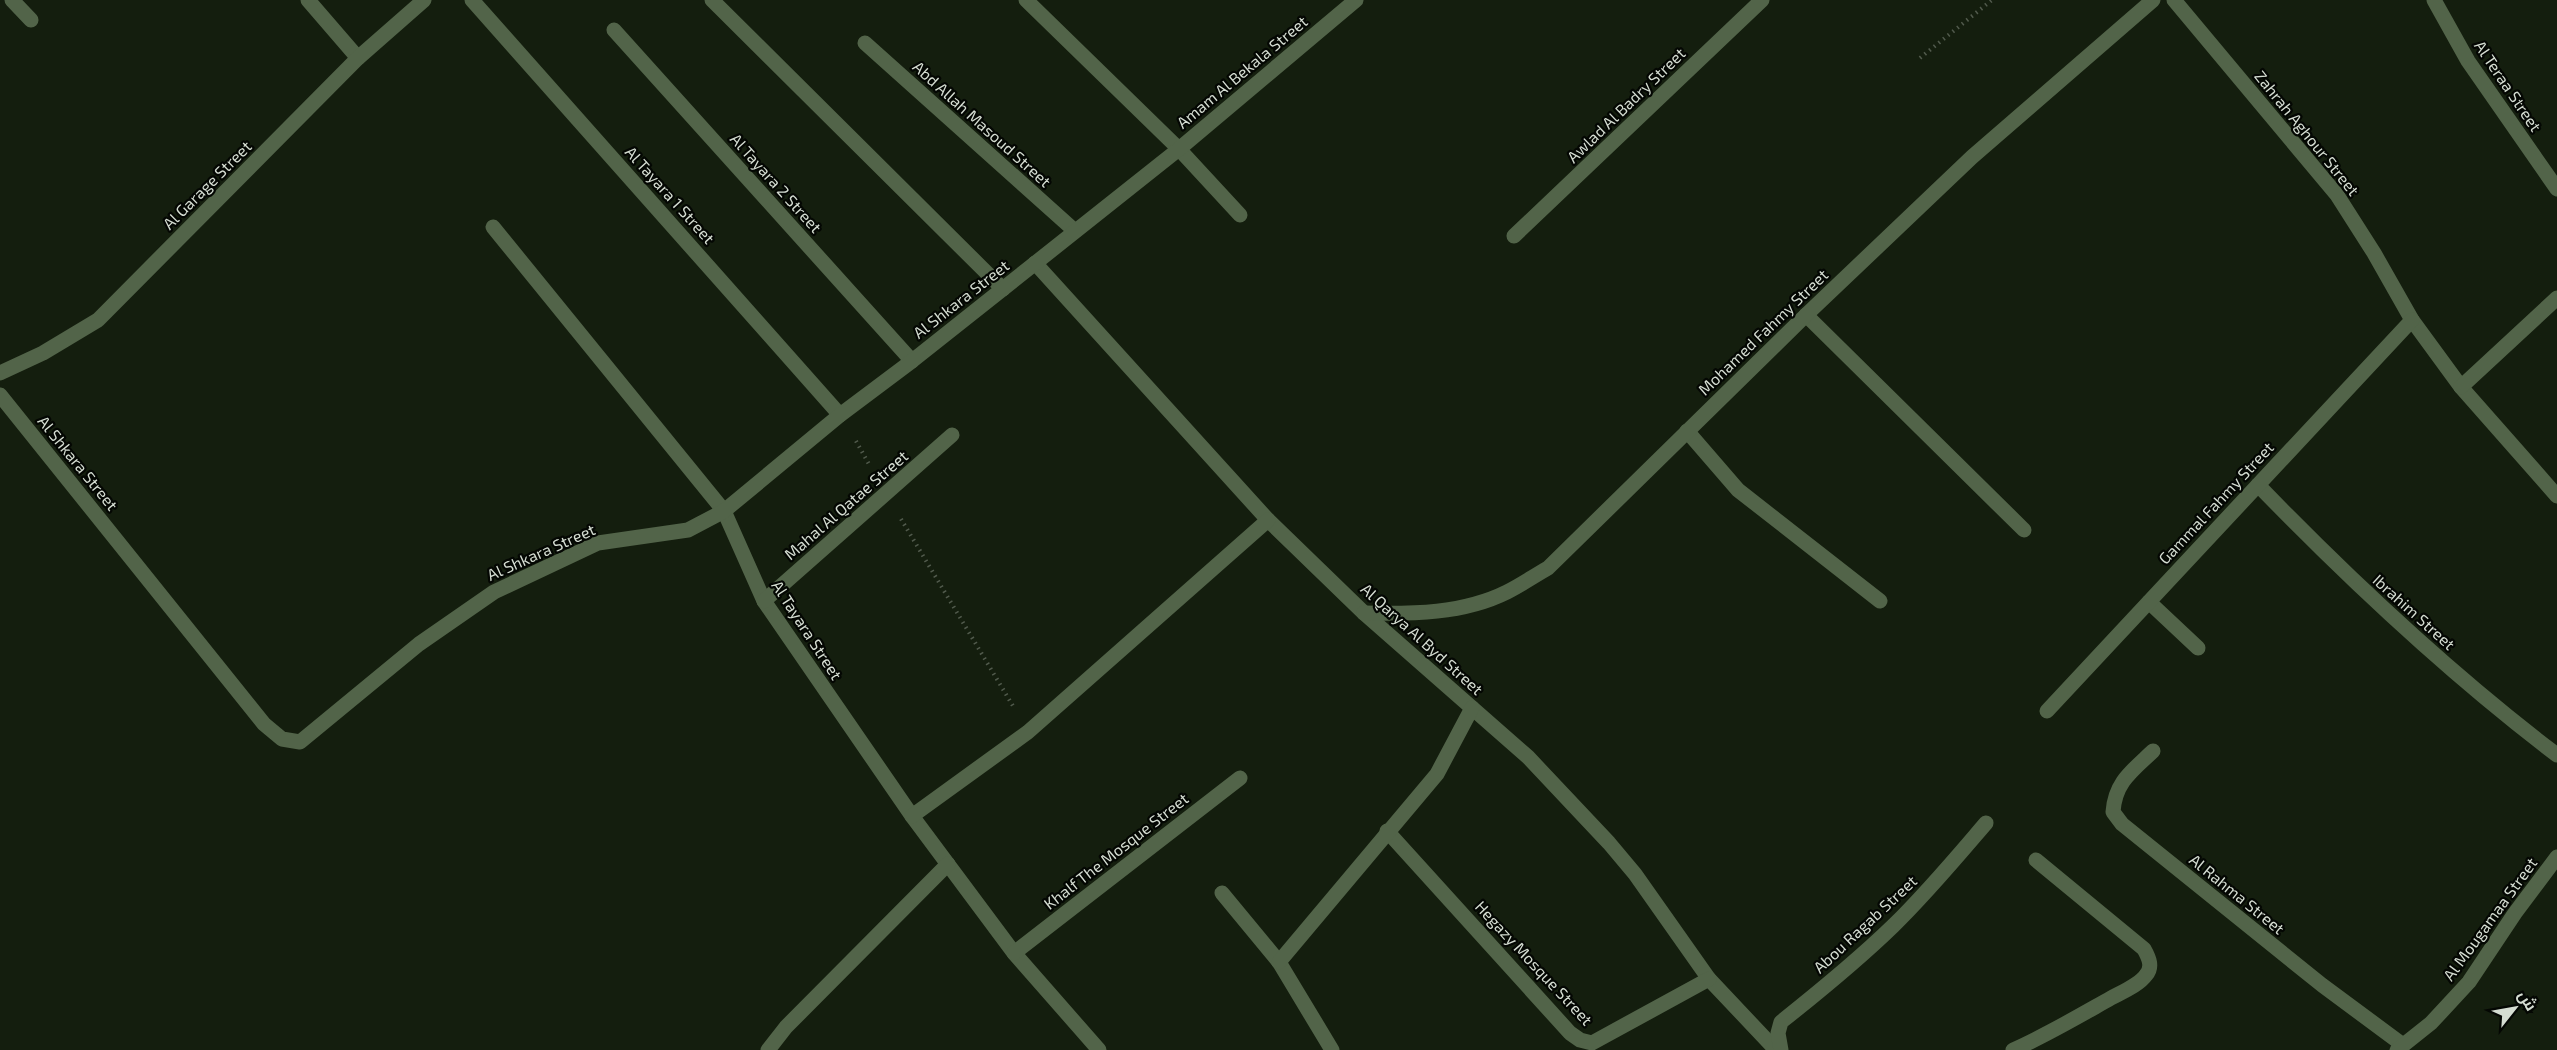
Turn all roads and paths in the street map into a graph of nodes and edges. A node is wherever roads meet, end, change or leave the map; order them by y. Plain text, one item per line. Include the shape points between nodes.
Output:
1 (12, 0) edge
2 (308, 0) edge
3 (424, 0) edge
4 (472, 0) edge
5 (712, 0) edge
6 (1026, 0) edge
7 (1356, 0) edge
8 (1762, 0) edge
9 (1992, 0) edge
10 (2153, 0) edge
11 (2174, 0) edge
12 (2434, 0) edge
13 (31, 20) dead end
14 (614, 30) dead end
15 (865, 43) dead end
16 (358, 58) junction
17 (1920, 58) dead end
18 (1179, 149) junction
19 (2557, 189) edge
20 (1240, 215) dead end
21 (493, 227) dead end
22 (1075, 231) junction
23 (1514, 236) dead end
24 (1035, 263) junction
25 (1003, 289) junction
26 (2557, 297) edge
27 (1806, 315) junction
28 (2412, 320) junction
29 (912, 361) junction
30 (0, 373) edge
31 (2461, 387) junction
32 (0, 394) edge
33 (840, 415) junction
34 (1687, 431) junction
35 (952, 435) dead end
36 (2258, 485) junction
37 (886, 493) junction
38 (2557, 496) edge
39 (724, 511) junction
40 (1268, 520) junction
41 (2024, 530) dead end
42 (764, 601) junction
43 (1880, 601) dead end
44 (2148, 602) junction
45 (1364, 613) junction
46 (2198, 648) dead end
47 (1472, 708) junction
48 (2047, 711) dead end
49 (1028, 732) junction
50 (2153, 751) dead end
51 (2557, 755) edge
52 (1240, 777) dead end
53 (912, 816) junction
54 (1986, 823) dead end
55 (1387, 831) junction
56 (2557, 857) edge
57 (2036, 860) dead end
58 (948, 864) junction
59 (1222, 893) dead end
60 (1014, 953) junction
61 (1279, 962) junction
62 (1709, 979) junction
63 (2400, 1048) edge
64 (768, 1050) edge
65 (1099, 1050) edge
66 (1332, 1050) edge
67 (1776, 1050) edge
68 (1781, 1050) edge
69 (2013, 1050) edge

1 - 13 street
2 - 16 street
3 - 16 street, Al Garage Street
4 - 33 street, Al Tayara 1 Street
5 - 25 street
6 - 18 street
7 - 18 street, Amam Al Bekala Street
8 - 23 street, Awlad Al Badry Street
9 - 17 path
10 - 27 street, Mohamed Fahmy Street via 1972,157
11 - 28 street, Zahrah Aghour Street via 2337,195
12 - 19 street, Al Teraa Street via 2468,61
14 - 29 street, Al Tayara 2 Street
15 - 22 street, Abd Allah Masoud Street
16 - 30 street, Al Garage Street via 98,321
18 - 20 street
18 - 22 street, Al Shkara Street
21 - 39 street, Al Tayara Street
22 - 24 street, Al Shkara Street
24 - 25 street, Al Shkara Street
24 - 40 street, Al Qarya Al Byd Street
25 - 29 street, Al Shkara Street
26 - 31 street
27 - 34 street, Mohamed Fahmy Street
27 - 41 street
28 - 31 street, Zahrah Aghour Street
28 - 36 street, Gammal Fahmy Street
29 - 33 street, Al Shkara Street
31 - 38 street, Zahrah Aghour Street
32 - 39 street, Al Shkara Street via 264,724 282,739 300,742 419,645 494,592 598,543 688,530
33 - 37 path
33 - 39 street, Al Shkara Street
34 - 43 street via 1738,490
34 - 45 street, Mohamed Fahmy Street via 1548,568 1506,592 1459,608 1410,614
35 - 37 street, Mahal Al Qatae Street
36 - 44 street, Gammal Fahmy Street
36 - 51 street, Ibrahim Street via 2412,637
37 - 42 street, Mahal Al Qatae Street
37 - 49 path
39 - 42 street, Al Tayara Street
40 - 45 street, Al Qarya Al Byd Street
40 - 49 street
42 - 53 street, Al Tayara Street
44 - 46 street
44 - 48 street, Gammal Fahmy Street
45 - 47 street, Al Qarya Al Byd Street
47 - 55 street via 1437,774
47 - 62 street, Al Qarya Al Byd Street via 1527,757 1608,843 1635,874
49 - 53 street
50 - 63 street, Al Rahma Street via 2120,784 2113,813 2122,824
52 - 60 street, Khalf The Mosque Street
53 - 58 street, Al Tayara Street
54 - 68 street, Abou Ragab Street via 1894,926 1781,1022
55 - 61 street
55 - 62 street, Hegazy Mosque Street via 1580,1040 1592,1043
56 - 63 street, Al Mougamaa Street via 2469,982 2431,1023
57 - 69 street via 2144,950 2150,958 2150,968 2146,976 2130,987
58 - 60 street, Al Tayara Street
58 - 64 street via 786,1027
59 - 61 street
60 - 65 street, Al Tayara Street
61 - 66 street
62 - 67 street, Al Qarya Al Byd Street

